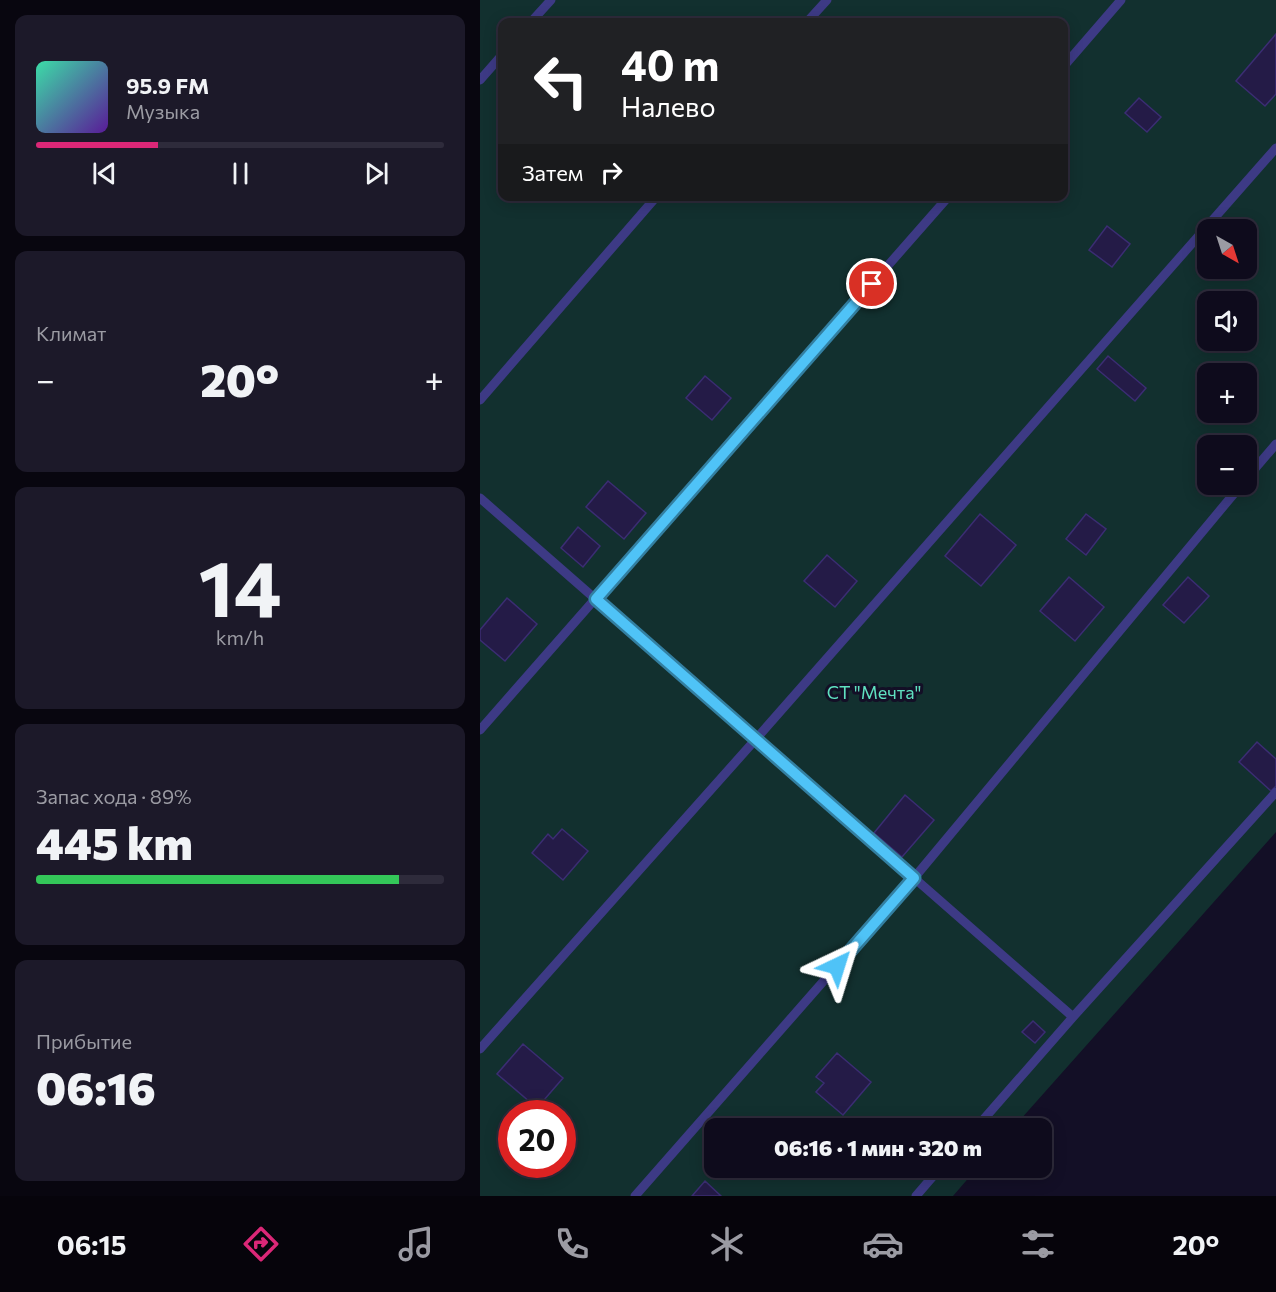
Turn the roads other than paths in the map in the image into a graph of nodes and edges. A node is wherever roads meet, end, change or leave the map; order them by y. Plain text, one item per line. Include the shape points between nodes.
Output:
1 (551, 0) edge
2 (827, 0) edge
3 (1121, 0) edge
4 (535, 18) edge
5 (811, 18) edge
6 (498, 60) edge
7 (1068, 61) edge
8 (480, 80) edge
9 (1276, 148) edge
10 (653, 201) edge
11 (945, 201) edge
12 (480, 400) edge
13 (1276, 444) edge
14 (1257, 466) edge
15 (1233, 495) edge
16 (480, 498) edge
17 (596, 599) junction
18 (480, 730) edge
19 (756, 739) junction
20 (1276, 792) edge
21 (914, 878) junction
22 (1073, 1017) junction
23 (480, 1049) edge
24 (985, 1118) edge
25 (932, 1178) edge
26 (635, 1196) edge
27 (916, 1196) edge

1 - 4 lane
2 - 5 lane
3 - 7 lane
6 - 8 lane
9 - 19 lane
10 - 12 lane
11 - 17 lane
13 - 14 lane
15 - 21 lane
16 - 17 lane
17 - 18 lane
17 - 19 lane
19 - 21 lane
19 - 23 lane
20 - 22 lane
21 - 22 lane
21 - 26 lane
22 - 24 lane
25 - 27 lane

